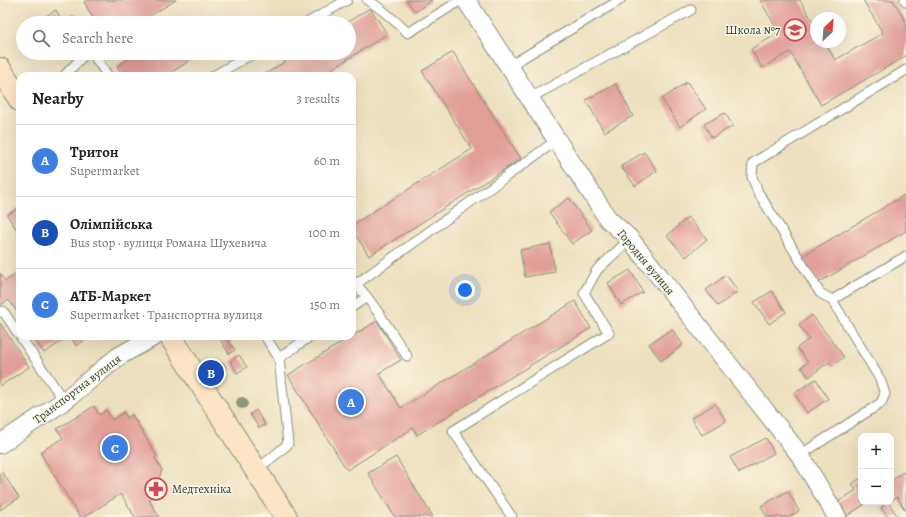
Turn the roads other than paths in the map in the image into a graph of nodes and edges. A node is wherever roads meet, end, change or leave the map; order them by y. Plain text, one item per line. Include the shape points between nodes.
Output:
1 (347, 0) edge
2 (367, 0) edge
3 (460, 0) edge
4 (466, 0) edge
5 (620, 0) edge
6 (691, 10) dead end
7 (319, 16) edge
8 (79, 60) edge
9 (97, 60) edge
10 (242, 60) edge
11 (509, 66) junction
12 (0, 69) edge
13 (906, 70) edge
14 (68, 72) edge
15 (105, 72) edge
16 (220, 72) edge
17 (16, 94) edge
18 (530, 98) junction
19 (557, 140) junction
20 (630, 239) junction
21 (906, 256) edge
22 (367, 297) junction
23 (832, 300) junction
24 (356, 304) edge
25 (0, 312) edge
26 (16, 331) edge
27 (22, 340) edge
28 (148, 340) edge
29 (173, 340) edge
30 (268, 340) edge
31 (305, 340) edge
32 (407, 356) dead end
33 (279, 358) junction
34 (64, 401) junction
35 (0, 444) edge
36 (800, 455) junction
37 (256, 470) junction
38 (286, 517) edge
39 (512, 517) edge
40 (837, 517) edge

1 - 7 lane
2 - 3 lane via 408,33
4 - 11 street, Городня вулиця
5 - 11 lane
6 - 18 lane
8 - 14 lane
9 - 15 lane
10 - 16 lane
11 - 18 street, Городня вулиця
12 - 17 main road
13 - 23 lane via 753,163 752,177 758,192 820,293
18 - 19 street, Городня вулиця
19 - 20 street, Городня вулиця via 608,219
19 - 22 lane via 356,284
20 - 36 street, Городня вулиця
20 - 39 lane via 597,270 584,293 609,333 453,431
21 - 23 lane
22 - 24 lane
22 - 32 lane
23 - 36 lane via 880,379 886,394 880,403
25 - 26 lane via 2,311
27 - 34 lane
28 - 34 street, Транспортна вулиця via 119,356
29 - 37 main road
30 - 33 lane
31 - 33 lane
33 - 37 lane via 288,444
34 - 35 street, Транспортна вулиця
36 - 40 street, Городня вулиця
37 - 38 main road

